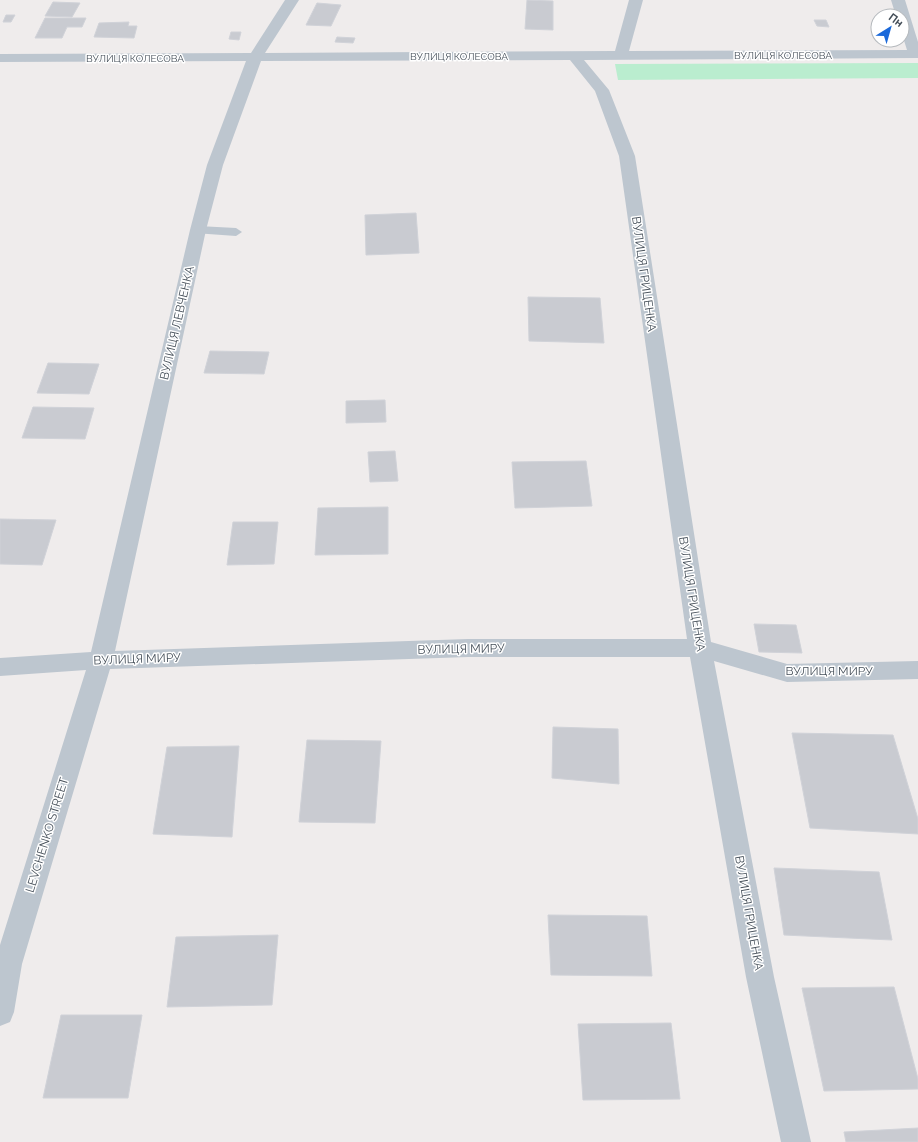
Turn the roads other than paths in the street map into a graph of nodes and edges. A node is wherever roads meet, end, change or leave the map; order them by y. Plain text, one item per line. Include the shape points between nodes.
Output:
1 (292, 0) edge
2 (636, 0) edge
3 (898, 0) edge
4 (917, 54) edge
5 (621, 55) junction
6 (574, 56) junction
7 (255, 57) junction
8 (0, 58) edge
9 (198, 230) junction
10 (236, 232) dead end
11 (700, 648) junction
12 (101, 660) junction
13 (0, 667) edge
14 (918, 670) edge
15 (0, 1012) edge
16 (796, 1142) edge

1 - 7 street, ВУЛИЦЯ ЛЕВЧЕНКА
2 - 5 street
3 - 4 street
4 - 5 street, ВУЛИЦЯ КОЛЕСОВА
5 - 6 street, ВУЛИЦЯ КОЛЕСОВА
6 - 7 street, ВУЛИЦЯ КОЛЕСОВА
6 - 11 street, ВУЛИЦЯ ГРИЦЕНКА via 602,90 627,156
7 - 8 street, ВУЛИЦЯ КОЛЕСОВА
7 - 9 street, ВУЛИЦЯ ЛЕВЧЕНКА via 215,164
9 - 10 lane
9 - 12 street, ВУЛИЦЯ ЛЕВЧЕНКА
11 - 12 street, ВУЛИЦЯ МИРУ via 468,648
11 - 14 street, ВУЛИЦЯ МИРУ via 787,673
11 - 16 street, ВУЛИЦЯ ГРИЦЕНКА via 760,977
12 - 13 street, ВУЛИЦЯ МИРУ
12 - 15 street, LEVCHENKO STREET via 8,964

